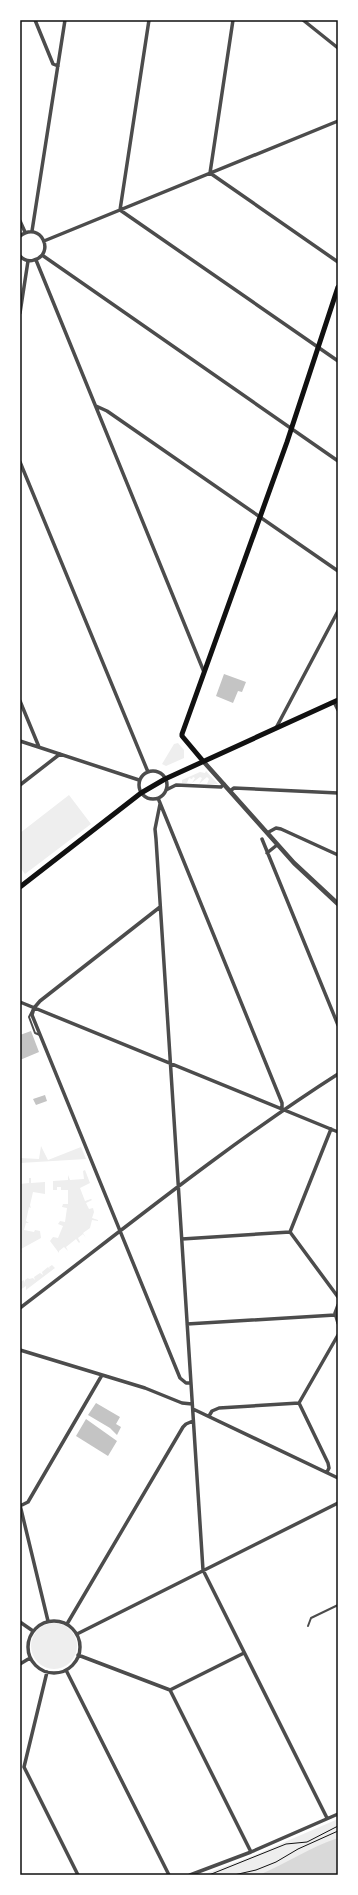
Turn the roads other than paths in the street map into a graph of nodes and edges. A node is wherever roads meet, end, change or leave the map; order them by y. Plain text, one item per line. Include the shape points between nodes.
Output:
1 (35, 20) edge
2 (65, 20) edge
3 (149, 20) edge
4 (233, 20) edge
5 (303, 20) edge
6 (338, 48) edge
7 (50, 56) junction
8 (59, 57) junction
9 (58, 66) junction
10 (338, 121) edge
11 (210, 173) junction
12 (120, 210) junction
13 (20, 221) edge
14 (32, 231) junction
15 (25, 232) junction
16 (20, 236) edge
17 (44, 241) junction
18 (42, 255) junction
19 (20, 256) edge
20 (36, 260) junction
21 (28, 261) junction
22 (338, 262) edge
23 (338, 287) edge
24 (20, 313) edge
25 (319, 348) junction
26 (338, 362) edge
27 (96, 406) junction
28 (292, 428) junction
29 (338, 461) edge
30 (20, 462) edge
31 (260, 518) junction
32 (338, 571) edge
33 (338, 611) edge
34 (205, 674) junction
35 (20, 700) edge
36 (336, 701) edge
37 (338, 710) edge
38 (276, 729) junction
39 (20, 741) edge
40 (39, 746) junction
41 (60, 754) junction
42 (203, 761) junction
43 (148, 772) junction
44 (165, 779) junction
45 (139, 780) junction
46 (224, 784) junction
47 (20, 785) edge
48 (166, 790) junction
49 (230, 792) junction
50 (141, 793) junction
51 (338, 793) edge
52 (158, 798) junction
53 (160, 804) junction
54 (267, 833) junction
55 (262, 839) dead end
56 (277, 845) junction
57 (267, 852) junction
58 (338, 855) edge
59 (20, 887) edge
60 (338, 904) edge
61 (160, 907) junction
62 (20, 1002) edge
63 (34, 1008) junction
64 (338, 1026) edge
65 (170, 1064) junction
66 (338, 1074) edge
67 (282, 1110) junction
68 (331, 1129) junction
69 (338, 1132) edge
70 (179, 1186) junction
71 (120, 1230) junction
72 (290, 1232) junction
73 (182, 1239) junction
74 (338, 1297) edge
75 (338, 1305) edge
76 (20, 1308) edge
77 (335, 1315) junction
78 (338, 1322) edge
79 (187, 1324) junction
80 (338, 1335) edge
81 (20, 1350) edge
82 (102, 1375) junction
83 (191, 1383) junction
84 (299, 1403) junction
85 (192, 1406) junction
86 (209, 1416) junction
87 (193, 1421) junction
88 (327, 1472) junction
89 (338, 1478) edge
90 (338, 1503) edge
91 (20, 1506) edge
92 (203, 1570) junction
93 (338, 1605) edge
94 (48, 1621) junction
95 (20, 1622) edge
96 (67, 1624) junction
97 (308, 1626) dead end
98 (33, 1631) junction
99 (77, 1634) junction
100 (244, 1653) junction
101 (78, 1655) junction
102 (30, 1658) junction
103 (20, 1664) edge
104 (66, 1670) junction
105 (47, 1672) junction
106 (170, 1690) junction
107 (22, 1768) edge
108 (338, 1814) edge
109 (327, 1818) junction
110 (251, 1852) junction
111 (78, 1875) edge
112 (169, 1875) edge
113 (190, 1875) edge

1 - 7 street
2 - 8 street
3 - 12 street
4 - 11 street
5 - 6 street
7 - 8 street
7 - 9 street via 53,64
8 - 9 street
9 - 14 street
10 - 11 street
11 - 12 street
11 - 22 street
12 - 17 street
12 - 25 street
13 - 15 street
14 - 15 street
14 - 17 street via 40,235
15 - 16 street
17 - 18 street
18 - 20 street
18 - 28 street
19 - 21 street
20 - 21 street
20 - 27 street
21 - 24 street
23 - 25 main road
25 - 26 street
25 - 28 main road
27 - 31 street via 107,411
27 - 34 street
28 - 29 street
28 - 31 main road
30 - 43 street
31 - 32 street
31 - 34 main road
33 - 38 street
34 - 42 main road via 182,736
35 - 40 street
36 - 37 street
36 - 38 main road
38 - 42 main road
39 - 40 street
40 - 41 street
41 - 45 street
41 - 47 street
42 - 44 main road
42 - 46 street
43 - 44 street via 160,773
43 - 45 street
44 - 48 street
44 - 50 main road
45 - 50 street
46 - 48 street via 221,787 176,785
46 - 49 street
48 - 52 street
49 - 51 street via 234,788
49 - 54 street
50 - 52 street via 149,798
50 - 59 main road
52 - 53 street
53 - 61 street via 156,830
53 - 67 street via 279,1096
54 - 56 street
54 - 58 street via 276,828 281,829
55 - 57 street
56 - 57 street
56 - 60 street
57 - 64 street
61 - 63 street
61 - 65 street
62 - 63 street
63 - 65 street
63 - 71 street via 32,1015
65 - 67 street
65 - 70 street
66 - 67 street
67 - 68 street
67 - 70 street
68 - 69 street
68 - 72 street
70 - 71 street
70 - 73 street
71 - 76 street
71 - 83 street via 180,1378 186,1383
72 - 73 street
72 - 74 street
73 - 79 street
75 - 77 street
77 - 78 street
77 - 79 street
79 - 83 street
80 - 84 street
81 - 82 street
82 - 85 street via 146,1388
82 - 91 street via 28,1502
83 - 85 street
84 - 86 street via 219,1408 212,1411
84 - 88 street via 328,1463
85 - 86 street
85 - 87 street
86 - 88 street
87 - 92 street
87 - 96 street via 183,1427
88 - 89 street
90 - 92 street
91 - 94 street
92 - 99 street
92 - 100 street
93 - 97 lane via 311,1618
94 - 96 street via 56,1620
94 - 98 street
95 - 98 street
96 - 99 street
98 - 102 street via 27,1644
99 - 101 street via 80,1645
100 - 106 street
100 - 109 street
101 - 104 street
101 - 106 street
102 - 103 street
102 - 105 street via 36,1666
104 - 105 street
104 - 112 street
105 - 107 street
106 - 110 street
107 - 111 street
108 - 109 street
109 - 110 street
110 - 113 street

